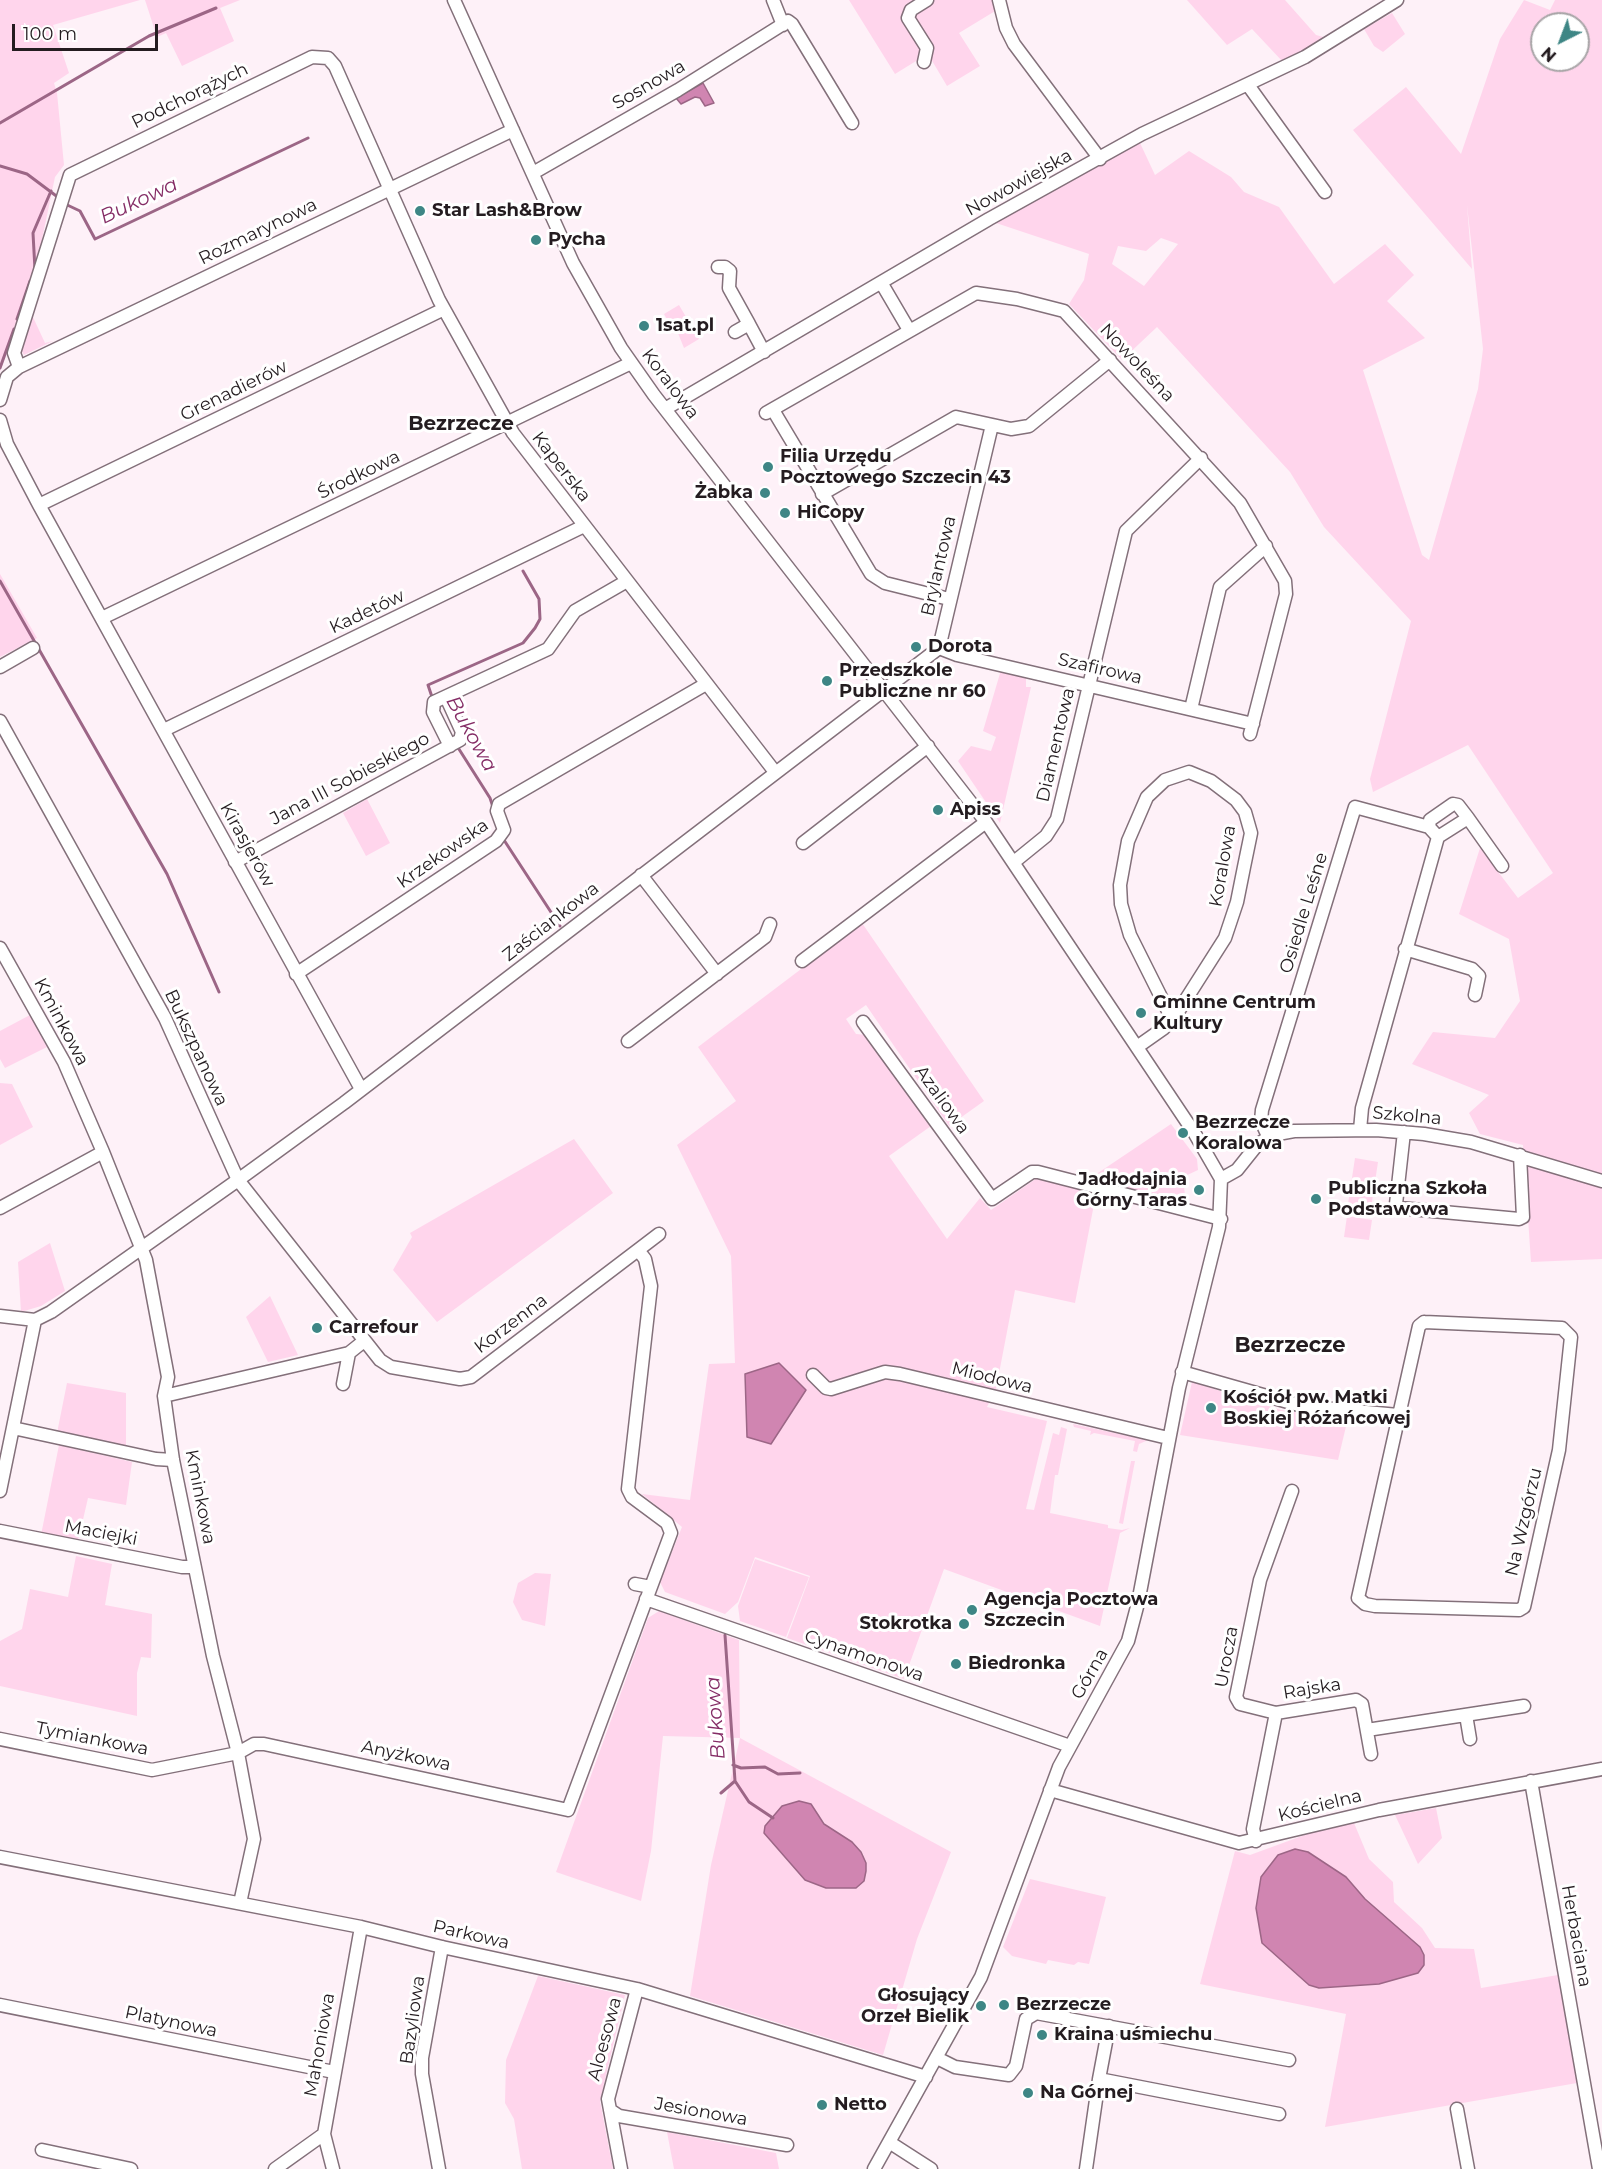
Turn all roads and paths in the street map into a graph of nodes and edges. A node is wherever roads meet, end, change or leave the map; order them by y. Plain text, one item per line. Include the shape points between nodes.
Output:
1 (454, 0) edge
2 (772, 0) edge
3 (927, 0) edge
4 (999, 0) edge
5 (1397, 0) edge
6 (783, 25) junction
7 (323, 57) joint
8 (924, 62) dead end
9 (1248, 85) junction
10 (852, 123) dead end
11 (513, 130) junction
12 (1100, 159) junction
13 (533, 173) junction
14 (390, 189) junction
15 (1325, 192) dead end
16 (718, 267) dead end
17 (882, 284) junction
18 (444, 309) junction
19 (749, 324) junction
20 (909, 330) junction
21 (735, 332) dead end
22 (764, 352) junction
23 (1110, 360) junction
24 (631, 363) junction
25 (19, 367) junction
26 (0, 400) edge
27 (665, 409) junction
28 (0, 420) edge
29 (507, 423) junction
30 (992, 425) junction
31 (1201, 459) junction
32 (822, 494) junction
33 (39, 505) junction
34 (584, 526) junction
35 (1266, 546) junction
36 (627, 581) junction
37 (949, 599) junction
38 (102, 618) junction
39 (33, 648) dead end
40 (939, 648) junction
41 (0, 667) edge
42 (706, 684) junction
43 (1089, 685) junction
44 (884, 690) junction
45 (446, 697) junction
46 (1191, 709) junction
47 (0, 721) edge
48 (1252, 729) joint
49 (164, 730) junction
50 (450, 746) junction
51 (928, 746) junction
52 (775, 772) junction
53 (1468, 818) junction
54 (986, 822) junction
55 (1429, 827) junction
56 (1438, 837) junction
57 (803, 843) dead end
58 (236, 862) junction
59 (1014, 862) junction
60 (1502, 866) dead end
61 (641, 874) junction
62 (770, 924) dead end
63 (0, 948) edge
64 (1405, 949) junction
65 (802, 961) dead end
66 (296, 974) junction
67 (717, 974) junction
68 (1475, 995) dead end
69 (1165, 1002) junction
70 (1182, 1005) junction
71 (1172, 1019) junction
72 (863, 1022) dead end
73 (628, 1041) dead end
74 (1137, 1047) junction
75 (361, 1089) junction
76 (1360, 1130) junction
77 (1404, 1132) junction
78 (1268, 1136) junction
79 (104, 1152) junction
80 (1520, 1155) junction
81 (1221, 1179) junction
82 (238, 1180) junction
83 (1602, 1182) edge
84 (0, 1208) edge
85 (1221, 1219) junction
86 (659, 1234) dead end
87 (140, 1248) junction
88 (638, 1250) junction
89 (0, 1316) edge
90 (35, 1320) junction
91 (364, 1341) junction
92 (349, 1353) junction
93 (391, 1367) joint
94 (1182, 1372) junction
95 (813, 1375) dead end
96 (343, 1384) dead end
97 (164, 1396) junction
98 (1398, 1415) junction
99 (13, 1428) junction
100 (1168, 1438) junction
101 (173, 1460) junction
102 (0, 1491) edge
103 (1292, 1491) dead end
104 (0, 1531) edge
105 (195, 1567) junction
106 (635, 1584) dead end
107 (649, 1593) junction
108 (1524, 1706) dead end
109 (1276, 1713) junction
110 (1466, 1715) junction
111 (1367, 1730) junction
112 (0, 1739) edge
113 (1470, 1739) dead end
114 (1070, 1746) junction
115 (237, 1753) junction
116 (1371, 1754) dead end
117 (1602, 1769) edge
118 (1531, 1781) junction
119 (1050, 1790) junction
120 (1256, 1841) junction
121 (0, 1857) edge
122 (240, 1903) junction
123 (361, 1927) junction
124 (442, 1947) junction
125 (637, 1989) junction
126 (0, 2005) edge
127 (1109, 2026) junction
128 (1292, 2047) dead end
129 (937, 2058) junction
130 (334, 2072) junction
131 (926, 2077) junction
132 (1099, 2079) junction
133 (1457, 2109) dead end
134 (610, 2110) junction
135 (1279, 2114) dead end
136 (324, 2134) junction
137 (889, 2142) junction
138 (787, 2145) dead end
139 (42, 2150) dead end
140 (131, 2169) edge
141 (274, 2169) edge
142 (333, 2169) edge
143 (440, 2169) edge
144 (621, 2169) edge
145 (874, 2169) edge
146 (931, 2169) edge
147 (1086, 2169) edge
148 (1468, 2169) edge
149 (1599, 2169) edge

1 - 11 street, Koralowa
2 - 6 street
3 - 8 street via 911,10 908,18 927,48
4 - 12 street via 1005,28 1014,44
5 - 9 street, Nowowiejska via 1305,57
6 - 10 street via 788,21 792,24
6 - 13 street, Sosnowa
7 - 14 street, Kaperska via 335,66
7 - 25 street, Podchorążych via 312,57 74,171 68,178 14,353
9 - 12 street, Nowowiejska via 1142,134
9 - 15 street
11 - 13 street, Koralowa
11 - 14 street, Rozmarynowa
12 - 17 street, Nowowiejska via 989,219
13 - 24 street, Koralowa via 586,288
14 - 18 street, Kaperska
14 - 25 street, Rozmarynowa
16 - 19 street via 730,271 729,288
17 - 20 street
17 - 22 street, Nowowiejska
18 - 29 street, Kaperska
18 - 33 street, Grenadierów
19 - 21 street
19 - 22 street
20 - 23 street, Nowoleśna via 980,292 1059,308
20 - 32 street, Nowoleśna via 770,411
22 - 27 street, Nowowiejska
23 - 30 street via 1038,421 1015,429
23 - 31 street, Nowoleśna
24 - 27 street, Koralowa
24 - 29 street, Środkowa
25 - 26 street via 7,377
27 - 44 street, Koralowa
28 - 33 street via 7,444
29 - 34 street, Kaperska
29 - 38 street, Środkowa
30 - 32 street via 956,417
30 - 37 street, Brylantowa
31 - 35 street, Nowoleśna via 1240,503
31 - 43 street, Diamentowa via 1126,531
32 - 37 street via 875,578
33 - 38 street
34 - 36 street, Kaperska
34 - 49 street, Kadetów
35 - 46 street via 1220,587
35 - 48 street, Nowoleśna via 1284,581 1286,594
36 - 42 street, Kaperska
36 - 45 street via 575,611 548,649
37 - 40 street, Brylantowa
38 - 49 street, Kirasjerów
39 - 41 street
40 - 43 street, Szafirowa
40 - 44 street
42 - 52 street, Kaperska
42 - 66 street, Krzekowska via 499,804 497,811 504,831 496,841
43 - 46 street, Szafirowa
43 - 59 street, Diamentowa via 1057,819 1046,836
44 - 51 street, Koralowa
44 - 52 street, Zaściankowa
45 - 50 street, Jana III Sobieskiego via 462,732 460,740
45 - 50 street, Jana III Sobieskiego via 432,706
46 - 48 street, Szafirowa
47 - 82 street, Bukszpanowa via 165,1018
49 - 58 street, Kirasjerów
50 - 58 street, Jana III Sobieskiego
51 - 54 street, Koralowa
51 - 57 street
52 - 61 street, Zaściankowa
53 - 55 street via 1453,804 1430,820
53 - 56 street
53 - 60 street
54 - 59 street, Koralowa
54 - 65 street
55 - 56 street
55 - 78 street, Osiedle Leśne via 1355,807 1262,1110 1261,1121
56 - 64 street
58 - 66 street, Kirasjerów
59 - 74 street, Koralowa
61 - 67 street
61 - 75 street, Zaściankowa
62 - 67 street via 765,937
63 - 79 street, Kminkowa via 64,1062
64 - 68 street via 1472,969 1479,976
64 - 76 street via 1362,1107
66 - 75 street, Kirasjerów
67 - 73 street
69 - 70 street
69 - 70 street, Koralowa via 1130,935 1120,885 1128,841 1147,797 1165,780 1189,772 1211,781 1236,800 1248,819 1251,833 1226,938
69 - 71 street, Koralowa
70 - 71 street, Koralowa
71 - 74 street
72 - 85 street, Azaliowa via 992,1199 1032,1172 1038,1172
74 - 81 street, Koralowa
75 - 82 street, Zaściankowa
76 - 77 street, Szkolna
76 - 78 street, Szkolna via 1289,1131
77 - 80 street, Szkolna via 1447,1137
77 - 80 street via 1396,1204 1400,1208 1519,1219
78 - 81 street via 1238,1170
79 - 84 street
79 - 87 street, Kminkowa
80 - 83 street, Szkolna
81 - 85 street, Górna
82 - 87 street
82 - 91 street, Bukszpanowa
85 - 94 street, Górna
86 - 88 street, Korzenna
87 - 90 street
87 - 97 street, Kminkowa via 146,1260 168,1377
88 - 93 street, Korzenna via 471,1377 460,1379
88 - 107 street via 647,1265 651,1286 628,1489 632,1497 667,1522 671,1533
89 - 90 street
90 - 99 street
91 - 92 street
91 - 93 street, Bukszpanowa
92 - 96 street
92 - 97 street
94 - 98 street via 1294,1405
94 - 100 street, Górna
95 - 100 street, Miodowa via 831,1389 885,1372 900,1374
97 - 101 street, Kminkowa
98 - 98 street, Na Wzgórzu via 1358,1598 1375,1606 1519,1610 1524,1607 1559,1450 1571,1337 1562,1328 1424,1322 1419,1326
99 - 101 street
99 - 102 street
100 - 114 street, Górna via 1128,1641
101 - 105 street, Kminkowa
103 - 109 street, Urocza via 1260,1580 1236,1697 1240,1704
104 - 105 street, Maciejki
105 - 115 street, Kminkowa
106 - 107 street, Cynamonowa
107 - 114 street, Cynamonowa
107 - 115 street, Anyżkowa via 568,1810 461,1782 264,1744 254,1744
108 - 110 street
109 - 111 street, Rajska via 1356,1700 1362,1704
109 - 120 street via 1253,1829
110 - 111 street
110 - 113 street
111 - 116 street, Rajska
112 - 115 street, Tymiankowa via 152,1770
114 - 119 street, Górna
115 - 122 street via 254,1839
117 - 118 street, Kościelna
118 - 120 street, Kościelna via 1379,1810
118 - 149 street, Herbaciana
119 - 120 street, Kościelna via 1229,1842
119 - 129 street, Górna via 987,1965
121 - 122 street, Parkowa
122 - 123 street, Parkowa
123 - 124 street, Parkowa
123 - 130 street, Mahoniowa
124 - 125 street, Parkowa
124 - 143 street, Bazyliowa via 422,2058
125 - 131 street, Parkowa
125 - 134 street, Aloesowa via 608,2099
126 - 130 street, Platynowa
127 - 128 street via 1288,2063
127 - 129 street via 1032,2014 1025,2024 1014,2070 1005,2076 955,2067
127 - 132 street
129 - 131 street, Górna
130 - 136 street, Mahoniowa
131 - 137 street, Górna
132 - 135 street
132 - 147 street
133 - 148 street
134 - 138 street, Jesionowa via 619,2116
134 - 144 street, Aloesowa
136 - 141 street
136 - 142 street, Mahoniowa
137 - 145 street, Górna
137 - 146 street
139 - 140 street

